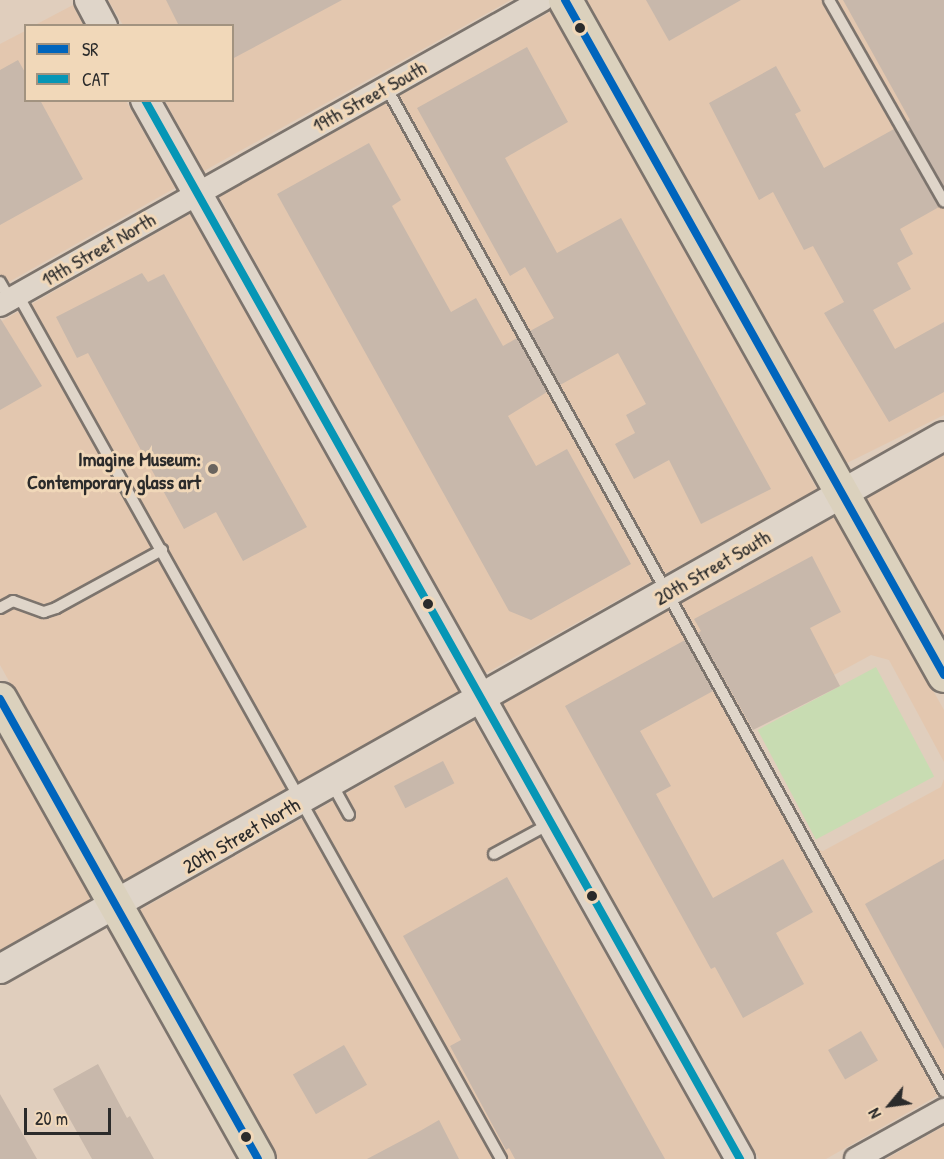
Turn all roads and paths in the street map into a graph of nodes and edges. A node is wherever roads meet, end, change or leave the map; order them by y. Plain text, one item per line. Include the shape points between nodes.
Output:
1 (89, 0) edge
2 (542, 0) edge
3 (565, 0) edge
4 (829, 0) edge
5 (102, 24) edge
6 (385, 87) junction
7 (146, 102) edge
8 (197, 193) junction
9 (944, 202) edge
10 (7, 295) edge
11 (944, 436) edge
12 (842, 493) junction
13 (162, 550) junction
14 (665, 594) junction
15 (0, 608) edge
16 (944, 675) edge
17 (0, 699) edge
18 (482, 699) junction
19 (332, 783) junction
20 (302, 800) junction
21 (349, 815) dead end
22 (551, 823) junction
23 (494, 854) dead end
24 (117, 906) junction
25 (0, 969) edge
26 (944, 1091) edge
27 (944, 1110) edge
28 (258, 1159) edge
29 (501, 1159) edge
30 (740, 1159) edge
31 (856, 1159) edge

1 - 5 street
2 - 6 street, 19th Street South
3 - 12 main road
4 - 9 lane
6 - 8 street, 19th Street South
6 - 14 lane
7 - 8 street
8 - 10 street, 19th Street North
8 - 18 street
10 - 13 lane
11 - 12 street, 20th Street South
12 - 14 street, 20th Street South
12 - 16 main road
13 - 15 lane via 56,608 44,612 13,601
13 - 20 lane
14 - 18 street, 20th Street South
14 - 26 lane
17 - 24 main road via 14,734
18 - 19 street, 20th Street North
18 - 22 street
19 - 20 street, 20th Street North
19 - 21 lane
20 - 24 street, 20th Street North
20 - 29 lane
22 - 23 lane
22 - 30 street
24 - 25 street, 20th Street North
24 - 28 main road
27 - 31 street

